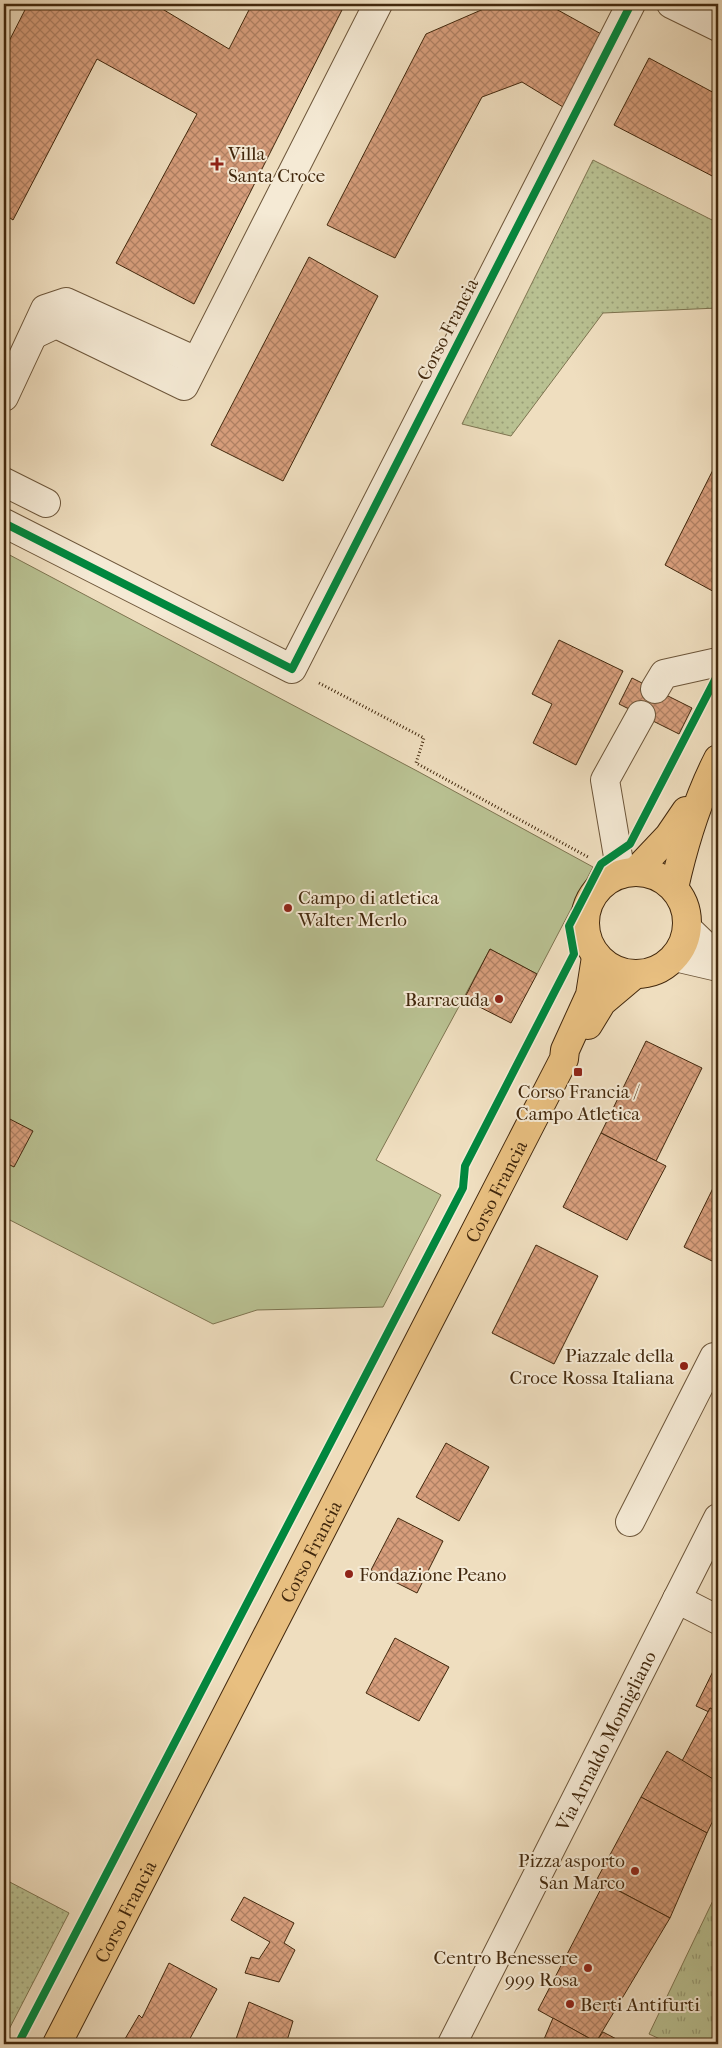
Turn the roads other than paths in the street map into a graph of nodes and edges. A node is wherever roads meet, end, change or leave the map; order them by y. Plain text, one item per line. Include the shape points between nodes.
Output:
1 (378, 4) edge
2 (631, 4) edge
3 (671, 4) edge
4 (718, 27) edge
5 (35, 334) junction
6 (196, 362) junction
7 (4, 397) edge
8 (4, 482) edge
9 (46, 503) dead end
10 (4, 523) edge
11 (718, 662) edge
12 (655, 689) dead end
13 (641, 715) dead end
14 (718, 758) edge
15 (700, 795) junction
16 (618, 866) junction
17 (674, 888) junction
18 (688, 929) junction
19 (596, 957) junction
20 (675, 957) junction
21 (718, 958) edge
22 (718, 967) edge
23 (634, 974) junction
24 (564, 1059) junction
25 (718, 1359) edge
26 (718, 1518) edge
27 (630, 1522) dead end
28 (678, 1599) junction
29 (718, 1620) edge
30 (57, 2044) edge
31 (452, 2044) edge

1 - 6 street
2 - 10 street, Corso Francia via 292,669
3 - 4 street
5 - 6 street via 45,309 66,302
5 - 6 street via 56,324 184,386
5 - 7 street
8 - 9 street
11 - 12 street via 664,674
13 - 16 street via 605,780
14 - 15 main road
15 - 16 main road via 690,804 669,836
15 - 17 main road
16 - 17 main road via 649,873
16 - 19 main road via 590,899 585,912 585,933
17 - 18 main road via 682,900
18 - 20 main road via 684,944
18 - 21 street
19 - 23 main road via 618,972
19 - 24 main road, Corso Francia via 590,995
20 - 22 street
20 - 23 main road via 649,973
23 - 24 main road, Corso Francia via 602,1002
24 - 30 main road, Corso Francia
25 - 27 street via 714,1357
26 - 28 street, Via Arnaldo Momigliano
28 - 29 street
28 - 31 street, Via Arnaldo Momigliano

